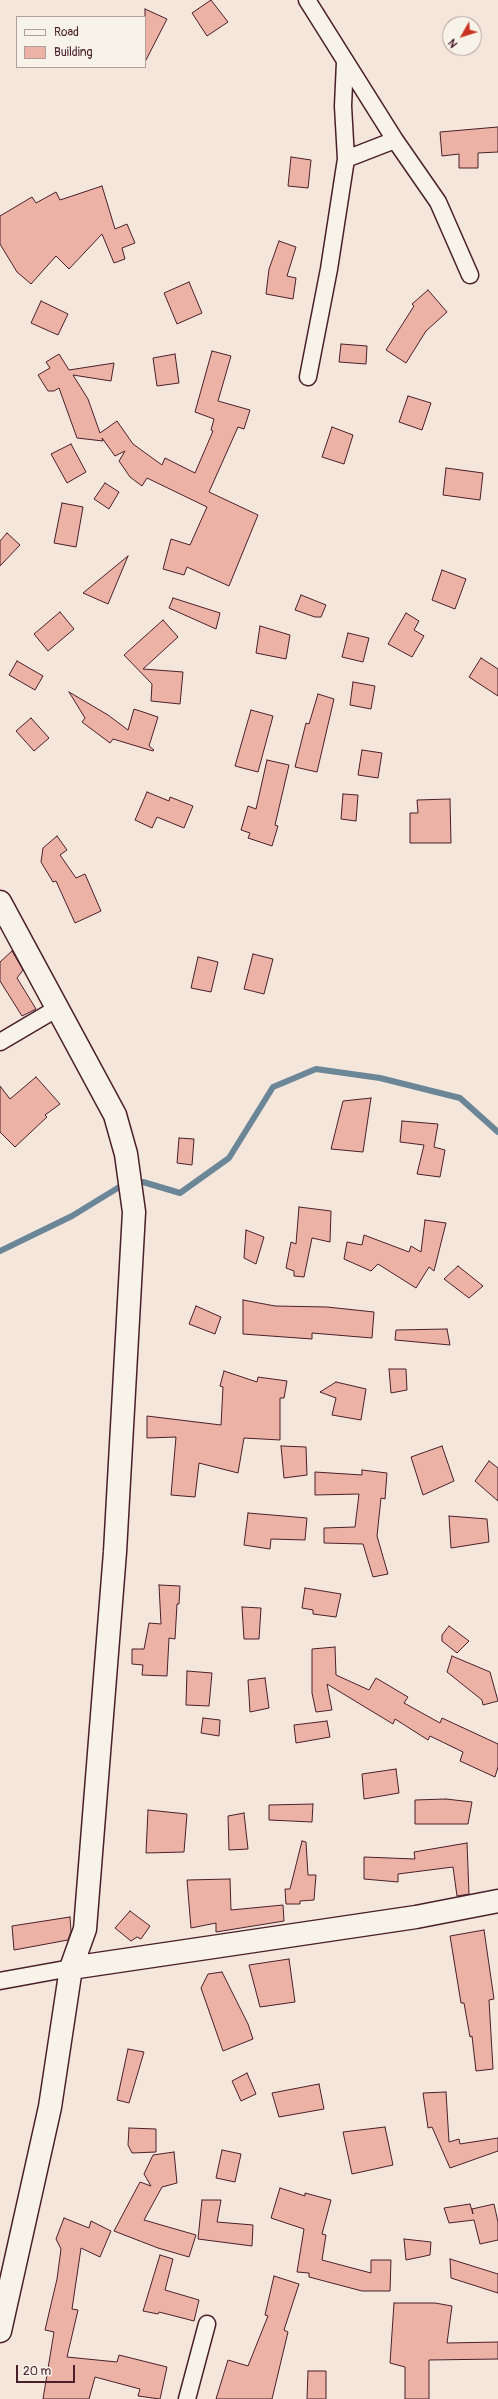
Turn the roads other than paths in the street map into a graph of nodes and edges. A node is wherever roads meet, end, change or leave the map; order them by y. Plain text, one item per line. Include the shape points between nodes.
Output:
1 (307, 0) edge
2 (345, 62) junction
3 (395, 140) junction
4 (346, 159) junction
5 (470, 275) dead end
6 (308, 377) dead end
7 (0, 902) edge
8 (56, 1009) junction
9 (0, 1042) edge
10 (498, 1901) edge
11 (71, 1968) junction
12 (0, 1981) edge
13 (207, 2324) dead end
14 (0, 2331) edge
15 (187, 2399) edge

1 - 2 street
2 - 3 street
2 - 4 street via 343,106
3 - 4 street
3 - 5 street via 438,202
4 - 6 street via 329,269
7 - 8 main road
8 - 9 street
8 - 11 main road via 115,1115 126,1154 134,1212 115,1552 85,1929
10 - 11 main road via 416,1917
11 - 12 street
11 - 14 main road via 50,2107
13 - 15 street

